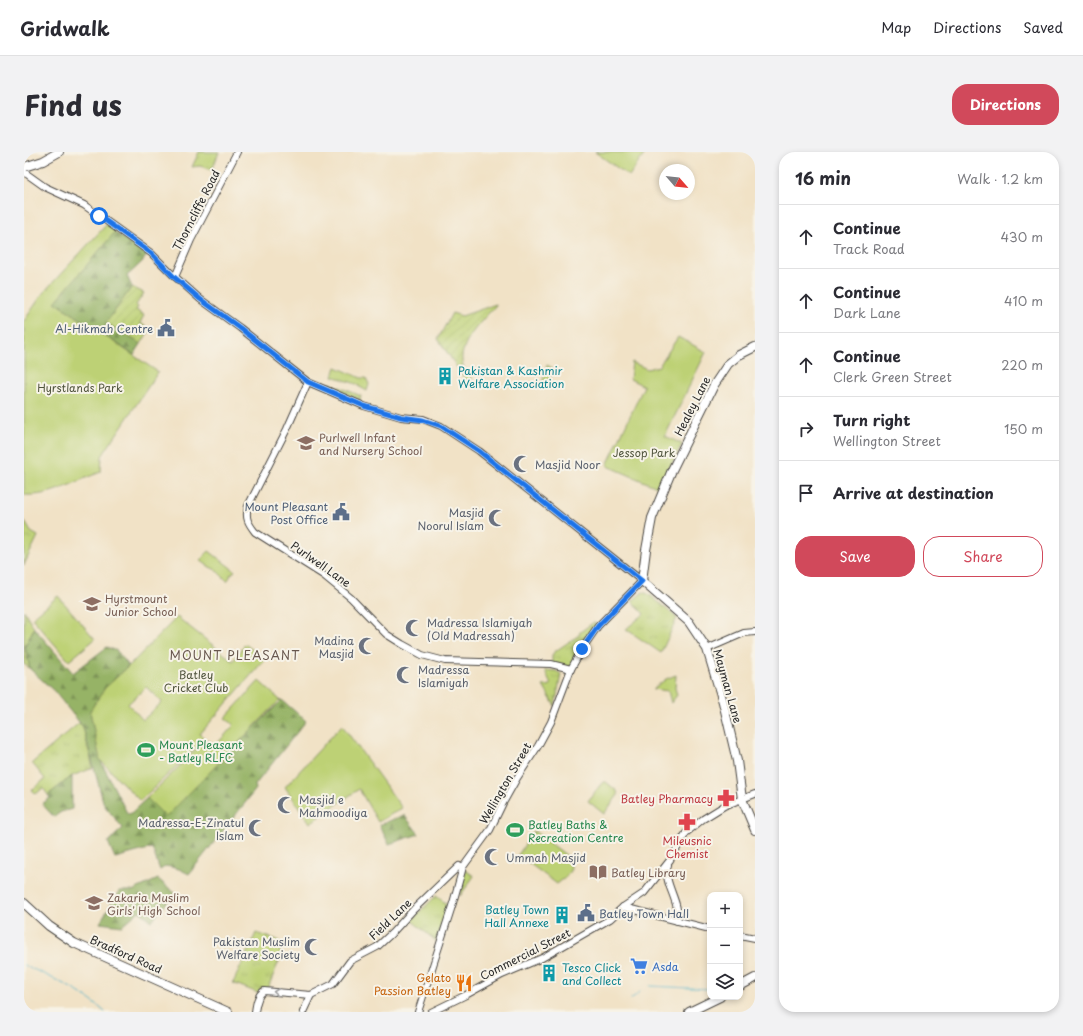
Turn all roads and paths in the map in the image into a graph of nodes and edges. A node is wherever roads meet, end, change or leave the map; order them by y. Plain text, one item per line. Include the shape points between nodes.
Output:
1 (59, 152) edge
2 (237, 152) edge
3 (24, 167) edge
4 (24, 172) edge
5 (174, 277) junction
6 (755, 346) edge
7 (308, 382) junction
8 (642, 581) junction
9 (755, 632) edge
10 (707, 649) junction
11 (571, 669) junction
12 (755, 794) edge
13 (742, 798) junction
14 (755, 830) edge
15 (670, 860) junction
16 (459, 866) dead end
17 (668, 881) junction
18 (654, 882) junction
19 (637, 898) junction
20 (24, 903) edge
21 (623, 907) junction
22 (640, 912) junction
23 (677, 921) junction
24 (707, 928) edge
25 (743, 936) edge
26 (755, 938) edge
27 (755, 978) edge
28 (743, 984) edge
29 (311, 995) junction
30 (714, 1000) edge
31 (223, 1011) edge
32 (255, 1012) edge
33 (303, 1012) edge
34 (418, 1012) edge
35 (431, 1012) edge
36 (689, 1012) edge

1 - 3 main road
2 - 5 street, Thorncliffe Road
4 - 5 street via 40,184 84,205 151,253
5 - 7 street
6 - 8 main road, Healey Lane via 726,366 679,457 652,518
7 - 8 street via 364,406 441,426 479,451
7 - 11 street, Purlwell Lane via 248,506 248,523 255,532 323,575 390,636 422,655 445,661 551,664
8 - 10 main road, Mayman Lane via 688,622
8 - 11 street, Wellington Street via 598,626
9 - 10 street via 744,633
10 - 13 main road, Mayman Lane via 737,761
11 - 34 street, Wellington Street via 551,722 512,786 490,830 463,867
12 - 13 street, Commercial Street
13 - 14 main road, Mayman Lane
13 - 15 street, Commercial Street via 724,806 686,833
15 - 17 street via 666,870
15 - 18 street, Commercial Street
16 - 29 street, Field Lane via 377,947 350,960 333,984
17 - 18 street via 663,878
17 - 23 street via 679,912
18 - 19 street, Commercial Street
19 - 21 street, Commercial Street
19 - 22 street
20 - 31 main road, Bradford Road via 49,926 74,942
21 - 22 street
21 - 35 street, Commercial Street via 610,919 542,958 523,965
22 - 23 street
23 - 24 street
25 - 26 street
27 - 28 main road
29 -> 32 street via 264,991 257,1001
29 - 33 street
30 - 36 main road

